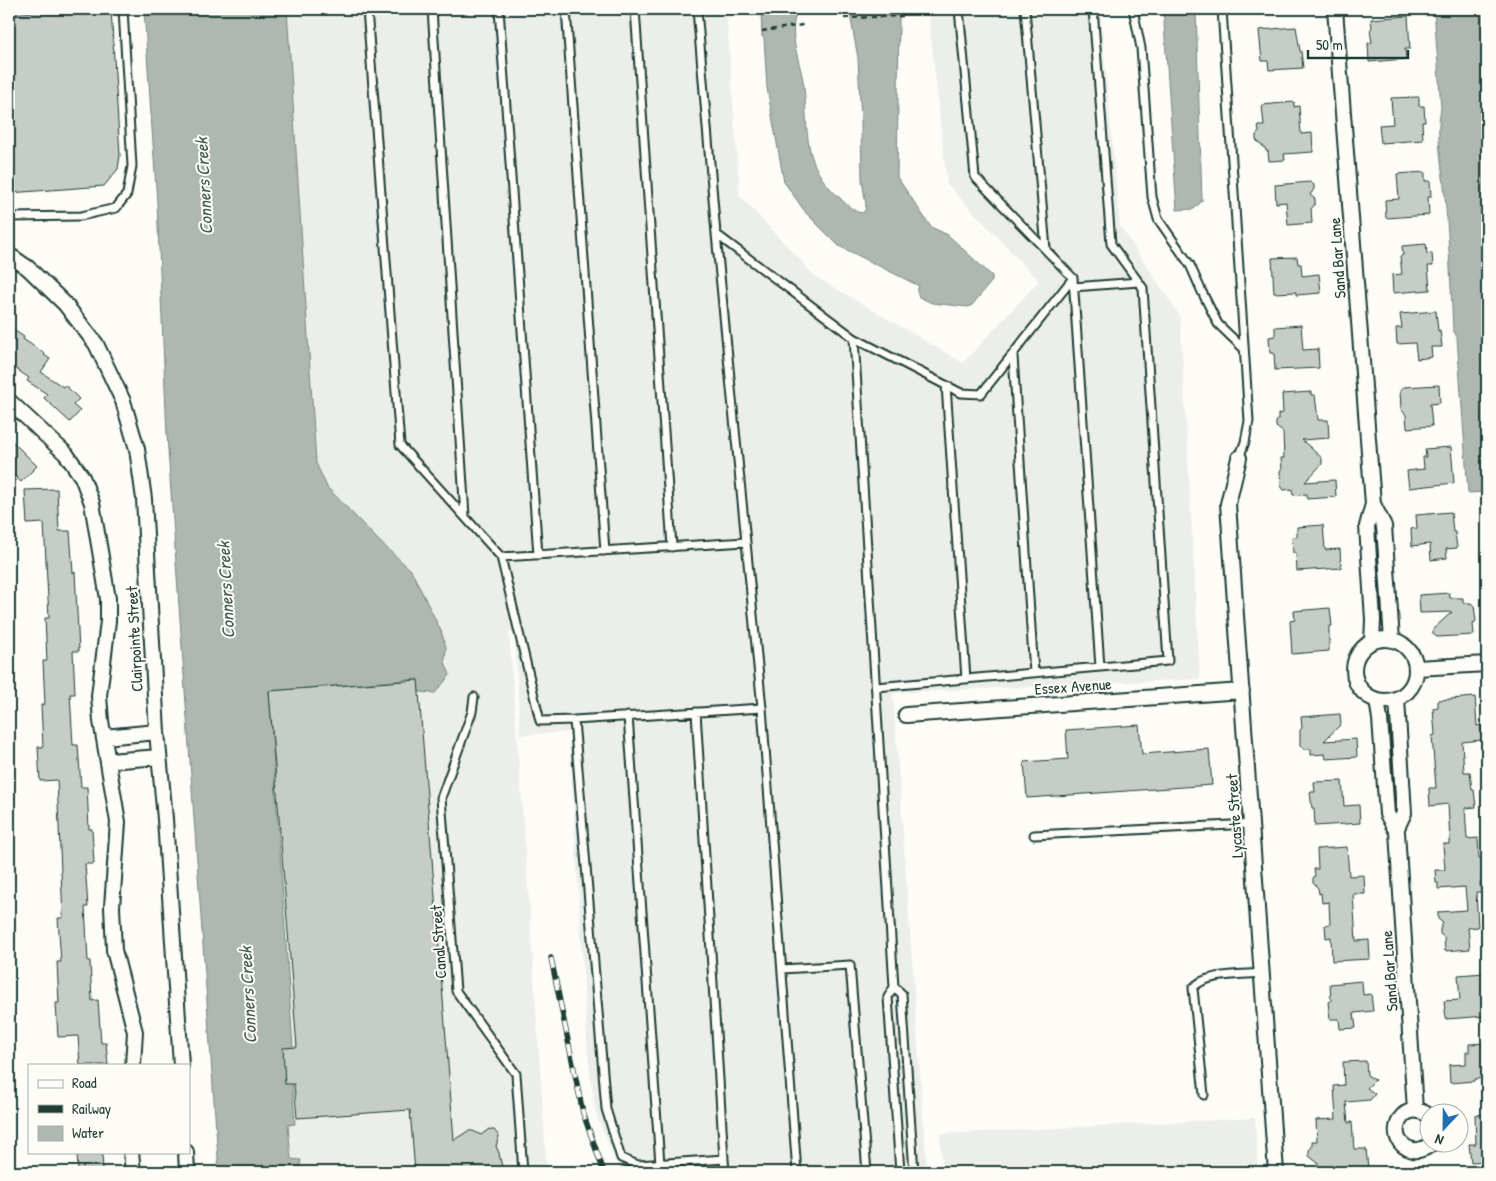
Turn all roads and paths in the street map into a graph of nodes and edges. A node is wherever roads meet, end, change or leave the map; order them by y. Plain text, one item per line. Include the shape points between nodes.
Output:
1 (123, 9) edge
2 (367, 9) edge
3 (432, 9) edge
4 (499, 9) edge
5 (566, 9) edge
6 (635, 9) edge
7 (698, 9) edge
8 (958, 9) edge
9 (1024, 9) edge
10 (1093, 9) edge
11 (1133, 9) edge
12 (1222, 9) edge
13 (1335, 9) edge
14 (904, 16) dead end
15 (844, 18) dead end
16 (803, 24) dead end
17 (762, 31) dead end
18 (9, 217) edge
19 (716, 234) junction
20 (1046, 249) junction
21 (9, 255) edge
22 (1073, 278) junction
23 (1139, 282) junction
24 (1073, 287) junction
25 (854, 338) junction
26 (1244, 349) junction
27 (1013, 356) junction
28 (946, 386) junction
29 (9, 401) edge
30 (1239, 458) joint
31 (1373, 504) junction
32 (464, 516) junction
33 (746, 542) junction
34 (672, 546) junction
35 (604, 551) junction
36 (538, 555) junction
37 (501, 557) junction
38 (1392, 640) junction
39 (1372, 641) junction
40 (1487, 664) edge
41 (1100, 668) junction
42 (1416, 668) junction
43 (1034, 673) junction
44 (966, 679) junction
45 (876, 687) junction
46 (1242, 692) junction
47 (474, 697) dead end
48 (1398, 699) junction
49 (1377, 700) junction
50 (762, 708) junction
51 (696, 712) junction
52 (906, 715) dead end
53 (628, 716) junction
54 (574, 720) junction
55 (157, 732) junction
56 (104, 736) junction
57 (159, 757) junction
58 (108, 761) junction
59 (1252, 824) junction
60 (1396, 830) junction
61 (1034, 835) dead end
62 (782, 969) junction
63 (1262, 973) junction
64 (894, 987) junction
65 (133, 1064) edge
66 (181, 1064) edge
67 (1204, 1095) dead end
68 (1421, 1104) edge
69 (1418, 1112) edge
70 (1418, 1149) edge
71 (131, 1154) edge
72 (186, 1154) edge
73 (724, 1159) junction
74 (660, 1164) junction
75 (133, 1172) edge
76 (187, 1172) edge
77 (523, 1172) edge
78 (725, 1172) edge
79 (797, 1172) edge
80 (867, 1172) edge
81 (900, 1172) edge
82 (914, 1172) edge
83 (1276, 1172) edge

1 - 18 lane via 132,166 127,194 116,208 81,216
2 - 32 lane via 400,444
3 - 32 lane
4 - 36 lane
5 - 35 lane
6 - 34 lane
7 - 19 lane
8 - 20 lane via 976,177
9 - 20 lane
10 - 23 lane via 1111,244
11 - 26 lane via 1141,48 1152,197 1158,219 1190,265 1218,324
12 - 26 lane
13 - 31 street, Sand Bar Lane
14 - 15 path
16 - 17 path
19 - 25 lane
19 - 33 lane
20 - 22 lane
21 - 55 street, Clairpointe Street via 28,268 65,304 96,344 123,401 137,449 144,499
22 - 24 lane
22 - 27 lane
23 - 24 lane
23 - 41 lane via 1144,288 1168,661
24 - 41 lane
25 - 28 lane
25 - 45 lane
26 - 30 lane via 1249,421
27 - 28 lane via 981,394 961,393
27 - 43 lane
28 - 44 lane
29 - 56 street via 66,454 82,477 92,503 108,599 99,696
30 - 46 street, Lycaste Street via 1228,504
31 - 38 street, Sand Bar Lane via 1384,526
31 - 39 street, Sand Bar Lane via 1367,526
32 - 37 lane
33 - 34 lane
33 - 50 lane
34 - 35 lane
35 - 36 lane
36 - 37 lane
37 - 54 lane via 540,721
38 - 39 street
38 - 42 street via 1406,646 1413,655
39 - 49 street via 1358,655 1354,669 1357,684 1364,693
40 - 42 street
41 - 43 lane
42 - 48 street via 1408,691
43 - 44 lane
44 - 45 lane
45 - 64 lane
46 - 52 street, Essex Avenue
46 - 59 street, Lycaste Street
47 - 77 lane, Canal Street via 472,712 441,798 456,991 516,1074
48 - 49 street
48 - 60 street, Sand Bar Lane via 1404,813
49 - 60 street, Sand Bar Lane via 1387,814
50 - 51 lane
50 - 62 lane
51 - 53 lane
51 - 73 lane
53 - 54 lane
53 - 74 lane
54 - 74 lane via 606,1109 621,1158 638,1165
55 - 56 street
55 - 57 street, Clairpointe Street
56 - 58 street
57 - 58 street
57 - 66 street, Clairpointe Street
58 - 65 street via 118,822 112,907 114,950 135,1032
59 - 61 lane
59 - 63 street, Lycaste Street
60 - 68 street, Sand Bar Lane
62 - 79 lane
62 - 80 lane via 850,965
63 - 67 lane via 1215,977 1197,982 1192,988
63 - 83 street, Lycaste Street
64 - 81 lane via 888,997
64 - 82 lane via 902,994
69 - 70 street, Sand Bar Lane via 1405,1114 1398,1123 1397,1134 1407,1147
71 - 75 street
72 - 76 street
73 - 74 lane
73 - 78 lane

